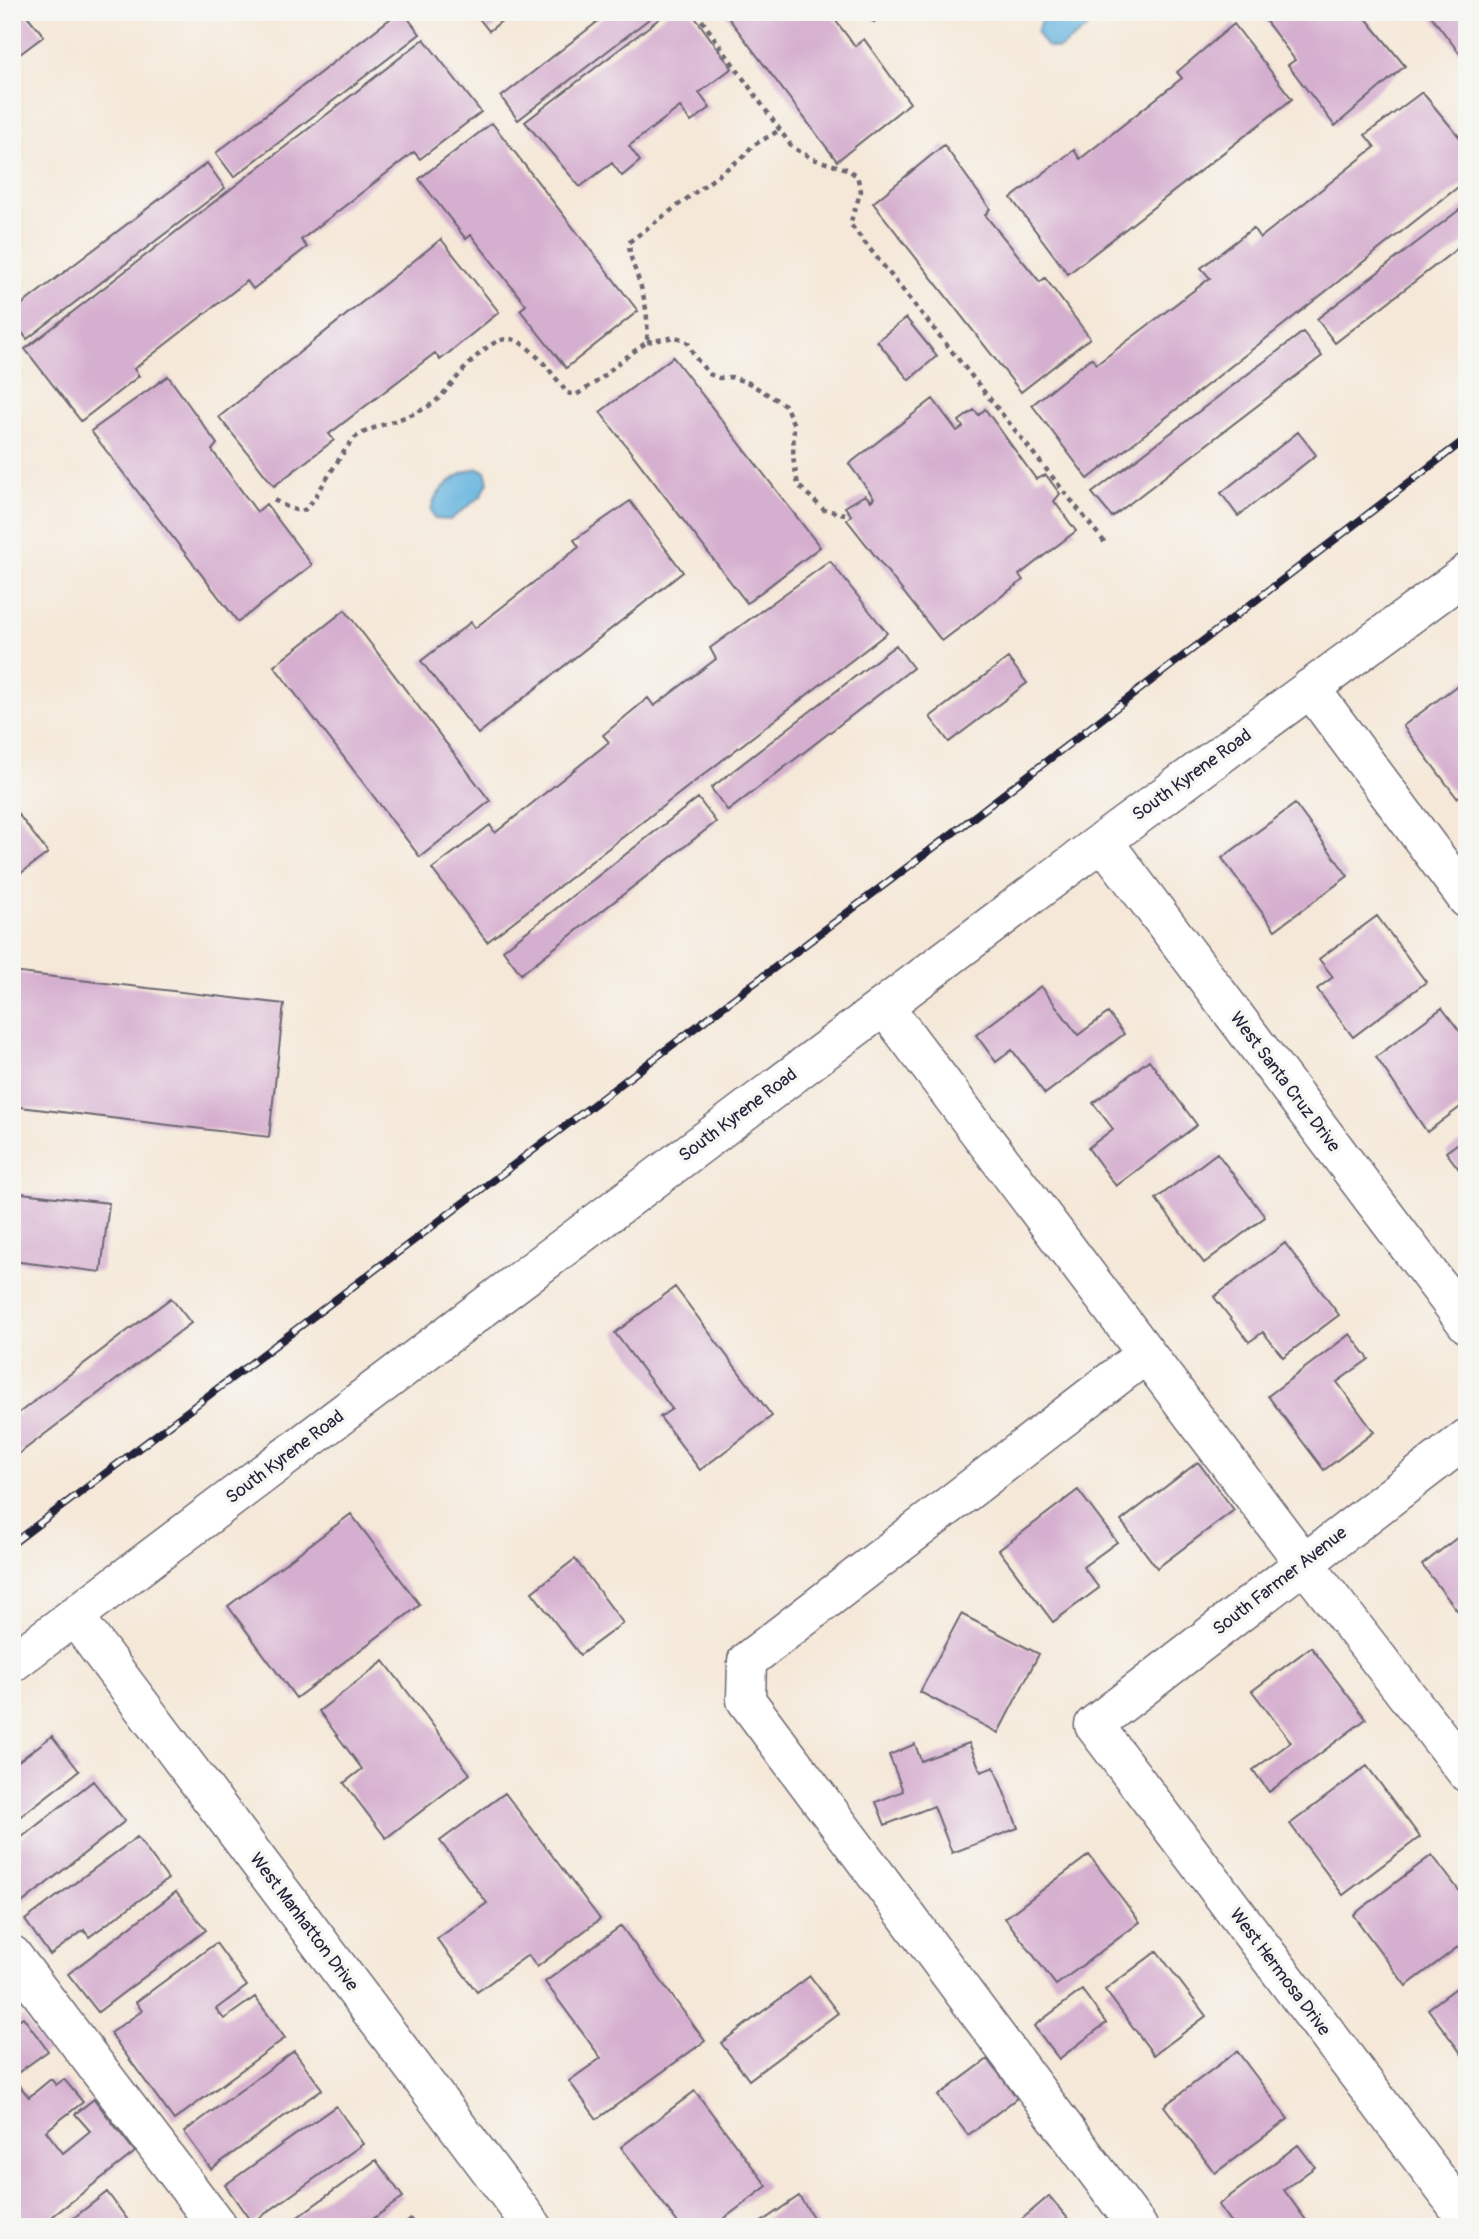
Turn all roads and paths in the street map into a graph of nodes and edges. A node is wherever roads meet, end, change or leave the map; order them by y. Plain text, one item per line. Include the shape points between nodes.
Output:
1 (696, 12) edge
2 (780, 130) junction
3 (646, 342) junction
4 (274, 500) dead end
5 (845, 514) dead end
6 (1105, 544) dead end
7 (1467, 573) edge
8 (1310, 688) junction
9 (1103, 841) junction
10 (1467, 899) edge
11 (884, 1006) junction
12 (1467, 1324) edge
13 (1146, 1354) junction
14 (1467, 1438) edge
15 (1304, 1563) junction
16 (74, 1616) junction
17 (12, 1663) edge
18 (1094, 1725) joint
19 (1467, 1773) edge
20 (12, 1955) edge
21 (1467, 2219) edge
22 (218, 2227) edge
23 (533, 2227) edge
24 (1138, 2227) edge

1 - 2 path
2 - 3 path via 752,146 629,242 648,321
2 - 6 path via 792,147 857,176 861,191 850,224
3 - 4 path via 576,394 567,393 522,343 499,341 466,367 435,402 355,438 310,507 298,511
3 - 5 path via 682,339 709,374 749,383 785,405 794,425 798,485 824,510
7 - 8 street, South Kyrene Road
8 - 9 street, South Kyrene Road
8 - 10 street
9 - 11 street, South Kyrene Road
9 - 12 street, West Santa Cruz Drive
11 - 13 street
11 - 16 street, South Kyrene Road
13 - 15 street
13 - 24 street via 747,1661 746,1700
14 - 15 street, South Farmer Avenue
15 - 18 street, South Farmer Avenue
15 - 19 street
16 - 17 street, South Kyrene Road
16 - 23 street, West Manhatton Drive
18 - 21 street, West Hermosa Drive
20 - 22 street

